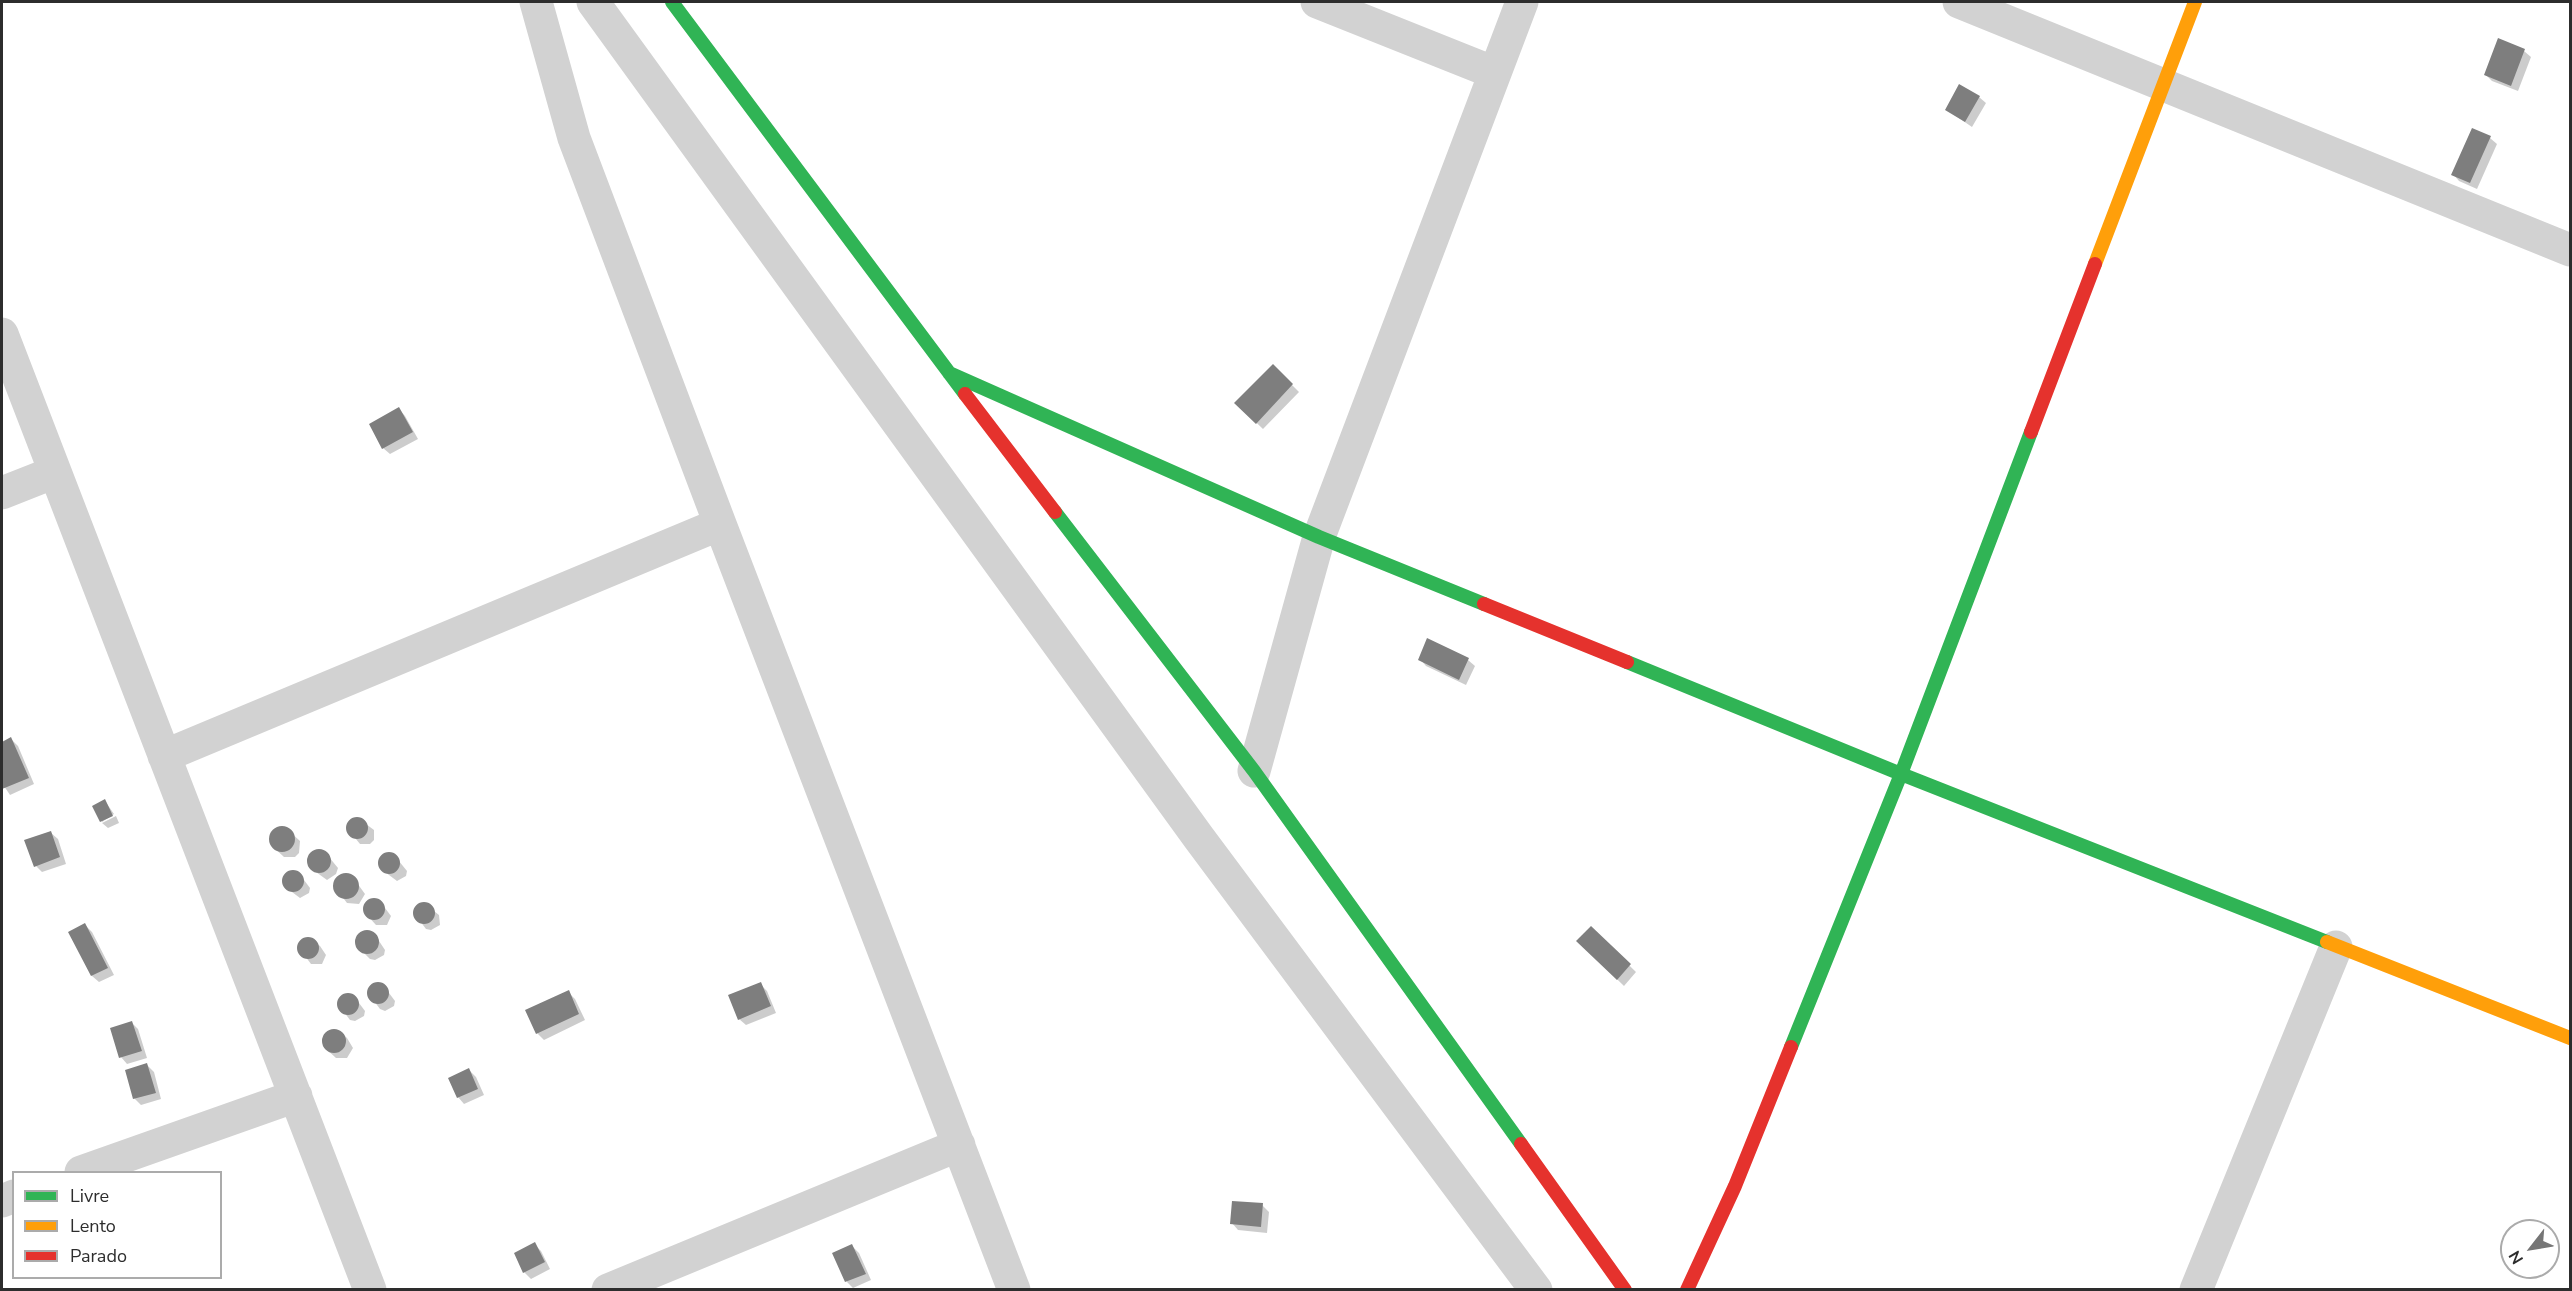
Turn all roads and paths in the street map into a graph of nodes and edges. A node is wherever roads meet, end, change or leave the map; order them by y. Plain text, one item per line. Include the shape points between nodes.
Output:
1 (536, 2) edge
2 (593, 2) edge
3 (672, 2) edge
4 (1317, 2) edge
5 (1522, 2) edge
6 (1959, 2) edge
7 (2195, 2) edge
8 (1495, 73) junction
9 (2163, 84) junction
10 (2571, 250) edge
11 (2, 334) edge
12 (950, 373) junction
13 (55, 472) junction
14 (2, 493) edge
15 (720, 524) junction
16 (1319, 537) junction
17 (164, 756) junction
18 (1254, 771) junction
19 (1901, 774) junction
20 (2336, 947) junction
21 (2571, 1038) edge
22 (296, 1096) junction
23 (959, 1145) junction
24 (87, 1171) edge
25 (370, 1290) edge
26 (608, 1290) edge
27 (1014, 1290) edge
28 (1536, 1290) edge
29 (1625, 1290) edge
30 (1687, 1290) edge
31 (2196, 1290) edge

1 - 15 street via 574,138
2 - 28 street via 1199,838
3 - 12 street
4 - 8 street
5 - 8 street
6 - 9 street
7 - 9 street
8 - 16 street
9 - 10 street
9 - 19 street
11 - 13 street
12 - 16 street
12 - 18 street
13 - 14 street
13 - 17 street
15 - 17 street
15 - 23 street
16 - 18 street
16 - 19 street
17 - 22 street
18 - 29 street
19 - 20 street
19 - 30 street via 1735,1186
20 - 21 street
20 - 31 street
22 - 24 street
22 - 25 street
23 - 26 street
23 - 27 street

